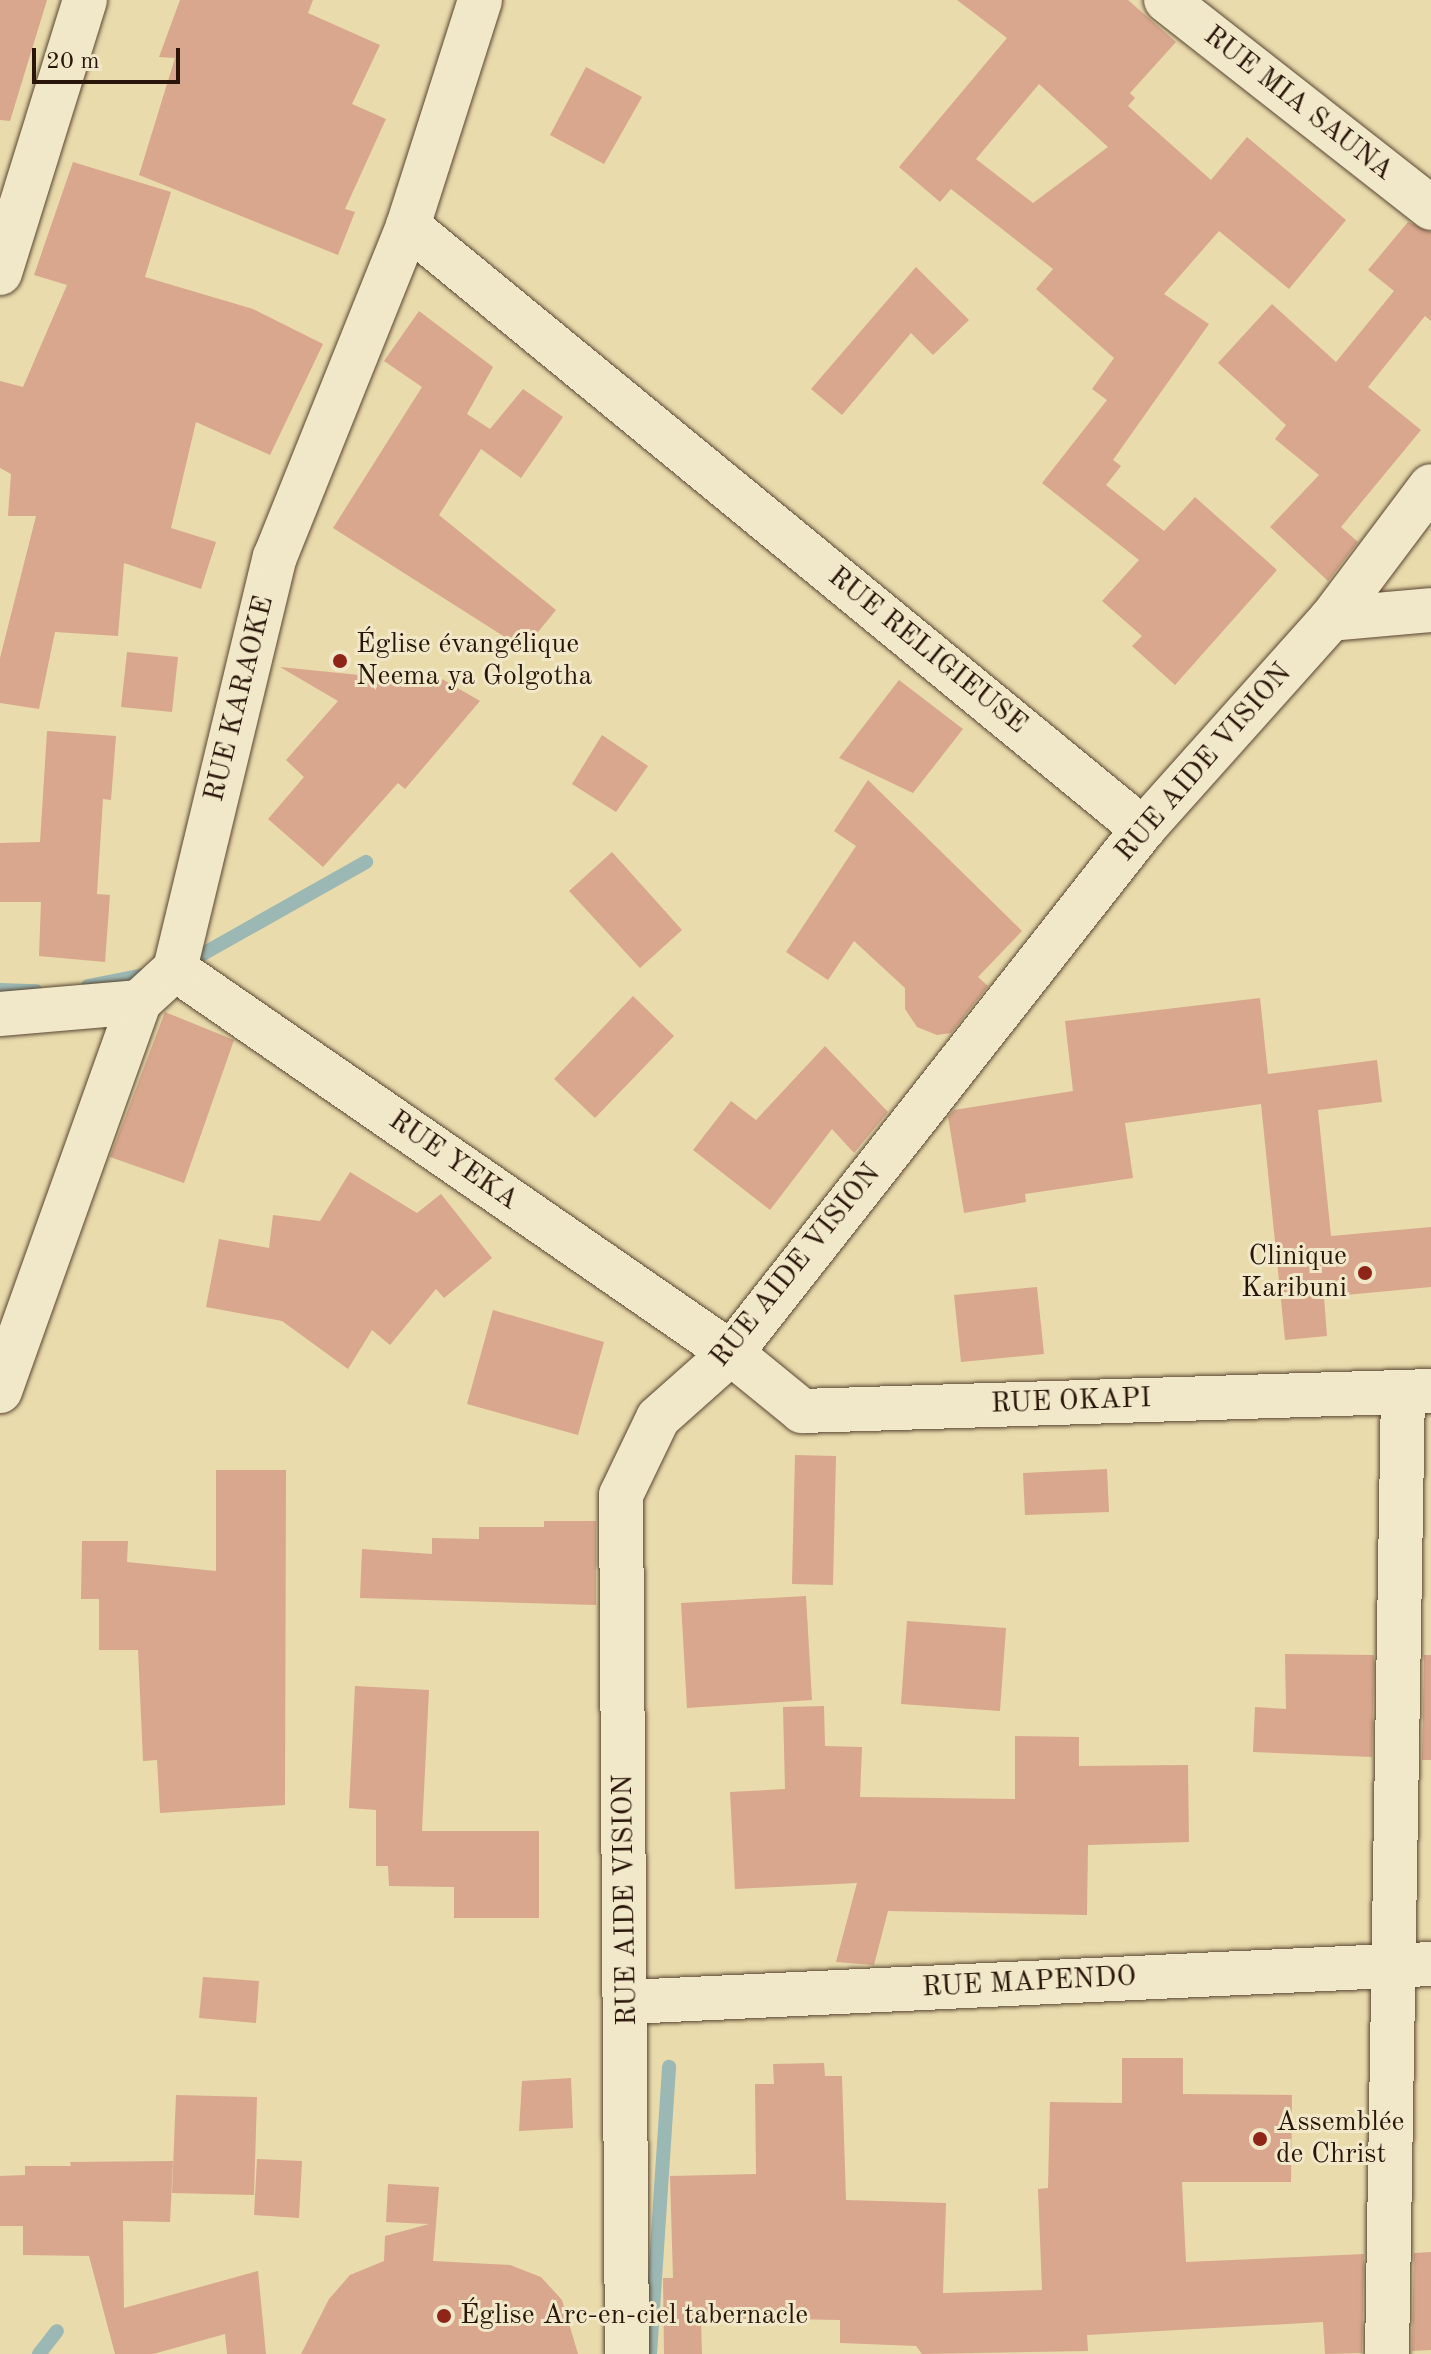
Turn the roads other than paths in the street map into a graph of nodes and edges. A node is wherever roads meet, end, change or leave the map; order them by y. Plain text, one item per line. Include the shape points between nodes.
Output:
1 (85, 0) edge
2 (480, 0) edge
3 (1166, 0) edge
4 (14, 181) edge
5 (1431, 208) edge
6 (408, 226) junction
7 (0, 273) edge
8 (1431, 486) edge
9 (1431, 610) edge
10 (1331, 619) junction
11 (1143, 829) junction
12 (175, 969) junction
13 (139, 1002) junction
14 (0, 1014) edge
15 (731, 1353) junction
16 (0, 1391) edge
17 (1417, 1391) edge
18 (1412, 1965) edge
19 (628, 2002) junction
20 (627, 2354) edge
21 (1387, 2354) edge

1 - 4 street
2 - 6 street, RUE KARAOKE
3 - 5 street, RUE MIA SAUNA
4 - 7 street
6 - 11 street, RUE RELIGIEUSE
6 - 12 street, RUE KARAOKE via 275,557
8 - 10 street, RUE AIDE VISION
9 - 10 street
10 - 11 street, RUE AIDE VISION
11 - 15 street, RUE AIDE VISION
12 - 13 street
12 - 15 street, RUE YEKA
13 - 14 street
13 - 16 street
15 - 17 street, RUE OKAPI via 802,1411
15 - 19 street, RUE AIDE VISION via 658,1418 621,1495
17 - 18 street
18 - 19 street, RUE MAPENDO
18 - 21 street
19 - 20 street, RUE AIDE VISION

